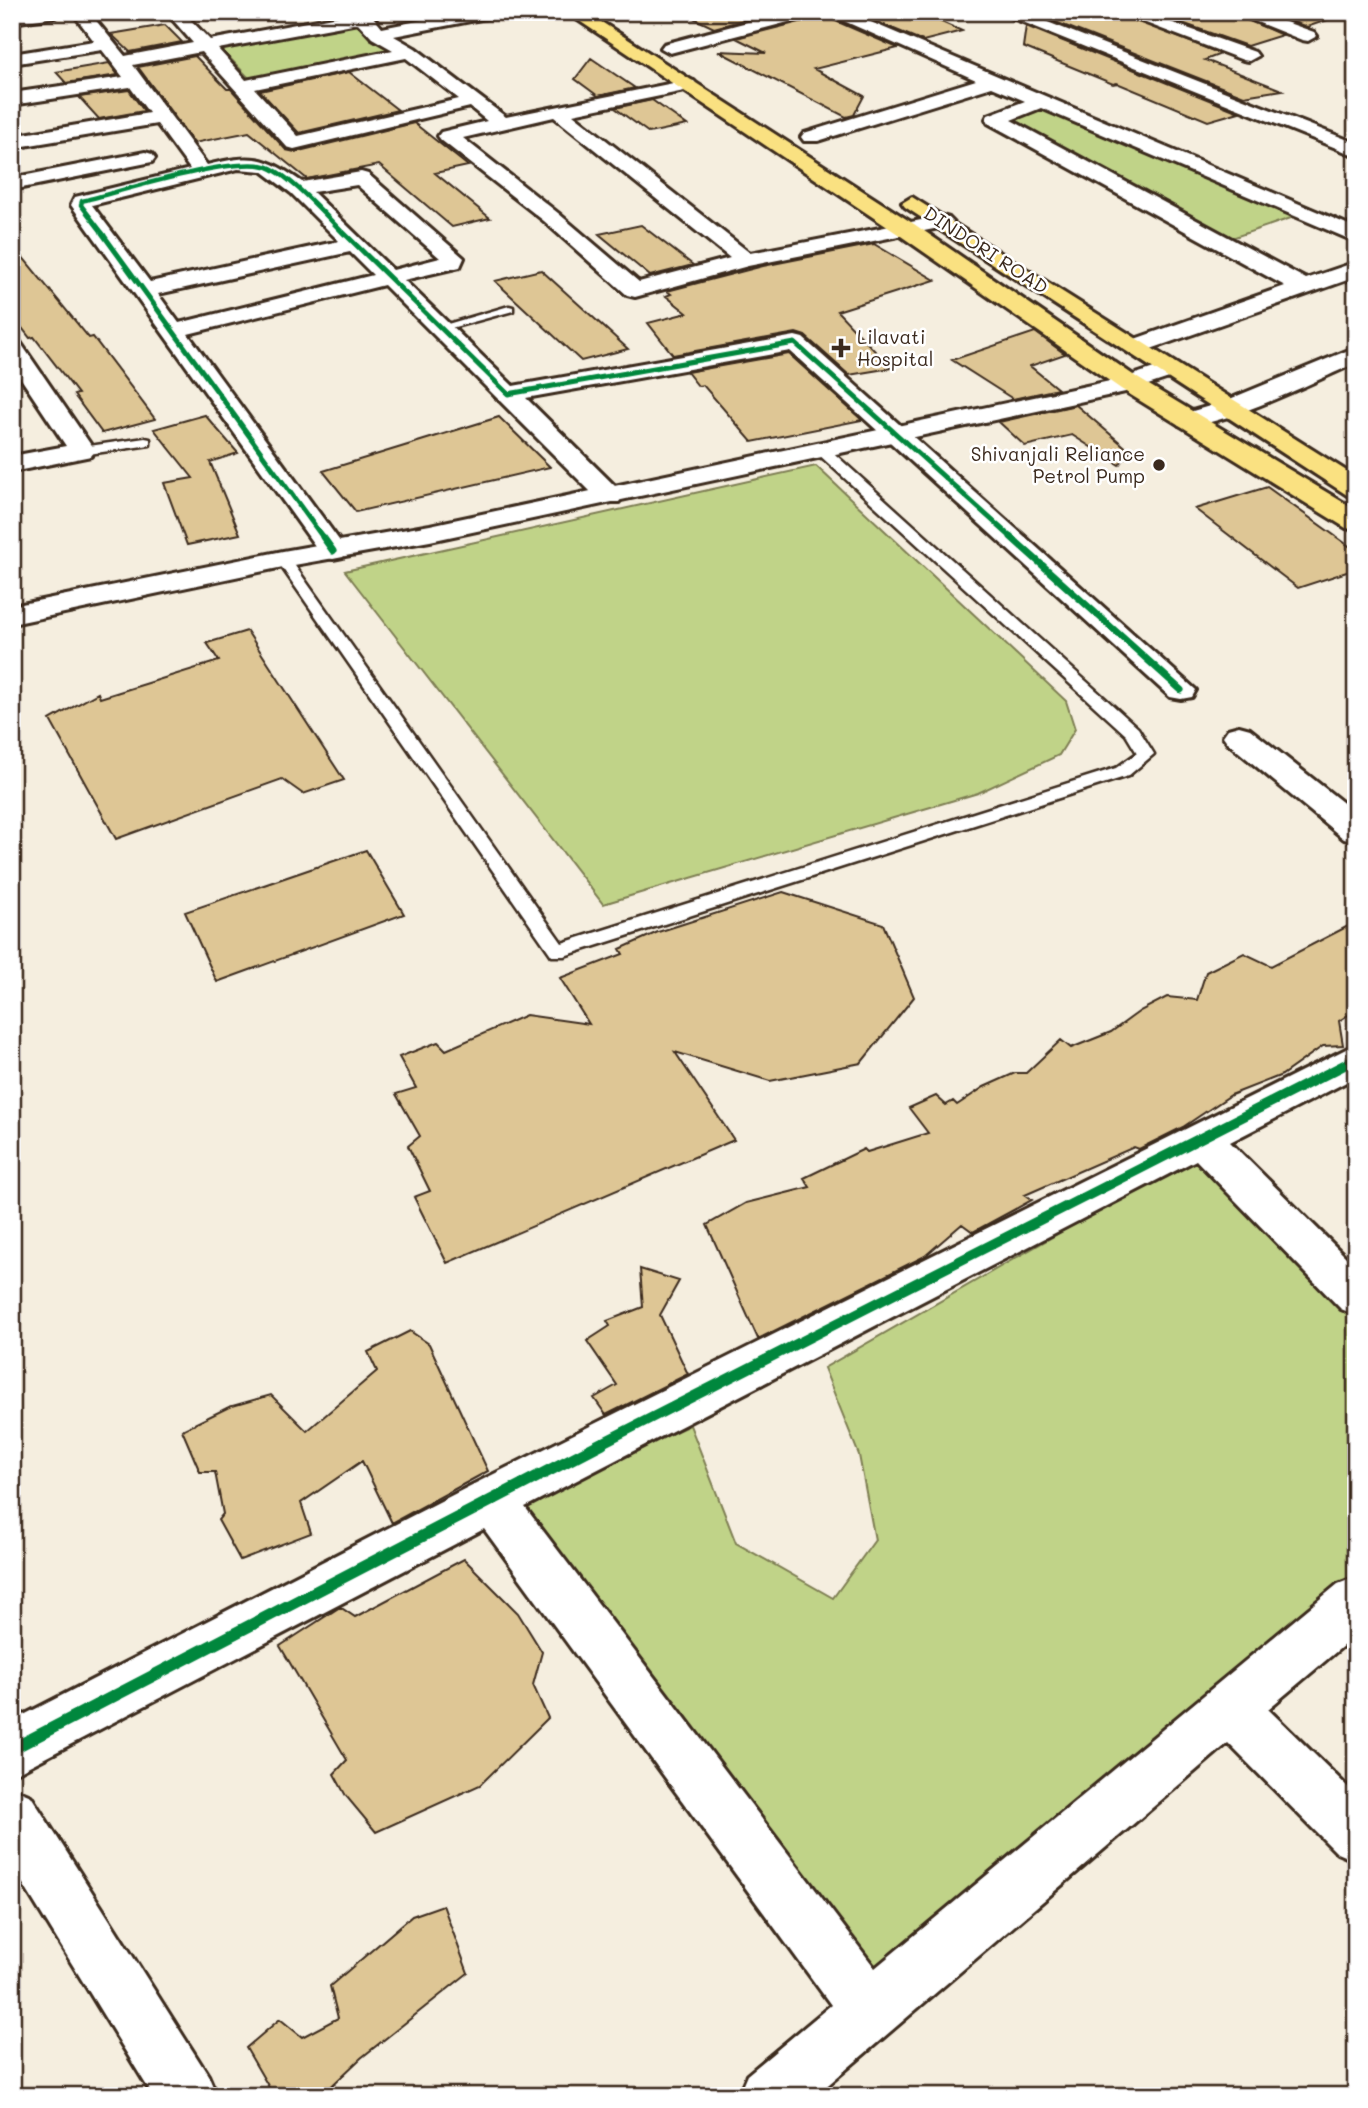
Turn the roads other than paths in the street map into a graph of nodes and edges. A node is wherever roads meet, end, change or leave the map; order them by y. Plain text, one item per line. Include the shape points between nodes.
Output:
1 (55, 12) edge
2 (80, 12) edge
3 (174, 12) edge
4 (491, 12) edge
5 (574, 12) edge
6 (805, 12) edge
7 (832, 12) edge
8 (1006, 12) edge
9 (1125, 12) edge
10 (1240, 12) edge
11 (19, 15) edge
12 (360, 15) edge
13 (1072, 22) dead end
14 (1050, 29) junction
15 (648, 33) dead end
16 (379, 34) junction
17 (1308, 36) dead end
18 (106, 44) junction
19 (205, 45) junction
20 (670, 48) junction
21 (409, 52) junction
22 (1249, 56) dead end
23 (12, 59) edge
24 (121, 62) junction
25 (692, 62) dead end
26 (992, 80) junction
27 (135, 81) junction
28 (688, 85) junction
29 (242, 86) junction
30 (12, 99) edge
31 (473, 101) junction
32 (1041, 102) junction
33 (558, 111) junction
34 (162, 117) junction
35 (502, 123) junction
36 (789, 124) dead end
37 (1356, 128) edge
38 (811, 137) junction
39 (1326, 139) junction
40 (12, 142) edge
41 (185, 150) junction
42 (1356, 150) edge
43 (833, 151) dead end
44 (201, 170) junction
45 (12, 184) edge
46 (298, 188) junction
47 (898, 194) dead end
48 (942, 222) junction
49 (906, 229) junction
50 (1356, 236) edge
51 (355, 244) junction
52 (746, 261) junction
53 (1356, 269) edge
54 (392, 279) junction
55 (1305, 289) junction
56 (145, 290) junction
57 (509, 309) dead end
58 (440, 328) junction
59 (173, 331) junction
60 (1137, 346) junction
61 (12, 347) edge
62 (1356, 354) edge
63 (1169, 370) junction
64 (1130, 384) junction
65 (508, 394) junction
66 (1228, 408) junction
67 (1188, 420) junction
68 (895, 434) junction
69 (145, 442) dead end
70 (822, 450) junction
71 (82, 451) junction
72 (12, 464) edge
73 (1356, 489) edge
74 (610, 496) junction
75 (1356, 522) edge
76 (333, 551) junction
77 (284, 559) junction
78 (12, 615) edge
79 (1181, 690) dead end
80 (1239, 736) dead end
81 (1356, 831) edge
82 (1356, 1059) edge
83 (1200, 1138) junction
84 (1356, 1296) edge
85 (491, 1500) junction
86 (1356, 1602) edge
87 (1230, 1708) junction
88 (12, 1749) edge
89 (12, 1815) edge
90 (1356, 1835) edge
91 (871, 2010) junction
92 (187, 2096) edge
93 (768, 2096) edge

1 - 11 street
2 - 18 street
3 - 19 street
4 - 16 street
5 - 28 main road
6 - 20 street
7 - 26 street
8 - 14 street
9 - 22 street
10 - 17 street
12 - 16 street
12 - 19 street
13 - 14 street
14 - 39 street
15 - 20 main road
16 - 21 street
18 - 23 street
18 - 24 street
19 - 24 street
19 - 29 street
20 - 25 main road
21 - 29 street
21 - 31 street
24 - 27 street
26 - 32 street
26 - 38 street
27 - 30 street
27 - 34 street
28 - 33 street
28 - 49 main road
29 - 31 street via 294,143
31 - 35 street
32 - 50 street
32 - 55 street via 995,119
33 - 35 street
33 - 52 street
34 - 40 street
34 - 41 street
35 - 52 street via 448,136 635,290
36 - 38 main road
37 - 39 street
38 - 43 main road
39 - 42 street
41 - 44 street
41 - 45 street
44 - 46 street via 255,162
44 - 56 street via 82,201
46 - 51 street
46 - 54 street via 361,178 453,258 445,266
47 - 48 main road, DINDORI ROAD
48 - 49 street
48 - 60 main road, DINDORI ROAD
49 - 52 street
49 - 64 main road
51 - 54 street
51 - 56 street
53 - 55 street
54 - 58 street
54 - 59 street
55 - 60 street
56 - 59 street
57 - 58 lane
58 - 65 street
59 - 76 street
60 - 63 main road, DINDORI ROAD
61 - 71 street
62 - 66 street
63 - 64 street
63 - 66 main road, DINDORI ROAD
64 - 67 main road
64 - 68 street
65 - 68 street via 795,343
65 - 74 street
66 - 67 street
66 - 73 main road, DINDORI ROAD
67 - 75 main road
68 - 70 street
68 - 79 street
69 - 71 lane
70 - 74 street
70 - 77 lane via 1132,732 1146,754 1122,772 558,951
71 - 72 street
74 - 76 street
76 - 77 street
77 - 78 street
80 - 81 street
82 - 83 street
83 - 84 street
83 - 85 street
85 - 88 street
85 - 91 street
86 - 87 street
87 - 90 street
87 - 91 street
89 - 92 street
91 - 93 street

